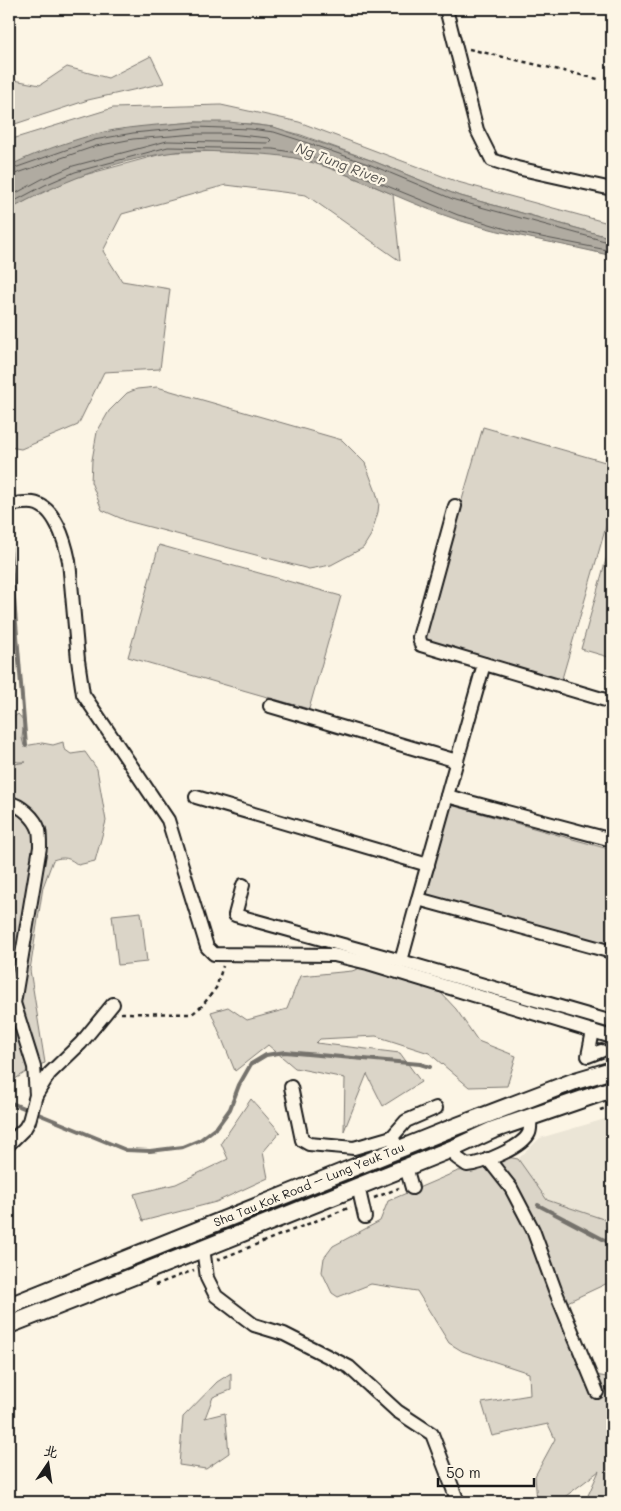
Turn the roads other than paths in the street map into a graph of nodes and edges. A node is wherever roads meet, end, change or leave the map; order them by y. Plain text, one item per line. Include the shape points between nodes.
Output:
1 (446, 9) edge
2 (612, 189) edge
3 (9, 505) edge
4 (455, 506) dead end
5 (484, 664) junction
6 (612, 702) edge
7 (270, 706) dead end
8 (457, 760) junction
9 (447, 796) junction
10 (196, 797) dead end
11 (9, 802) edge
12 (612, 840) edge
13 (428, 864) junction
14 (243, 885) dead end
15 (418, 899) junction
16 (612, 952) edge
17 (401, 961) junction
18 (12, 1007) edge
19 (110, 1008) road end
20 (612, 1022) edge
21 (593, 1032) junction
22 (612, 1037) edge
23 (601, 1051) dead end
24 (612, 1070) edge
25 (291, 1088) dead end
26 (612, 1089) edge
27 (36, 1095) junction
28 (436, 1108) dead end
29 (530, 1117) junction
30 (13, 1139) edge
31 (395, 1143) junction
32 (454, 1148) junction
33 (488, 1159) junction
34 (406, 1167) junction
35 (358, 1186) junction
36 (409, 1187) road end
37 (365, 1217) dead end
38 (200, 1250) junction
39 (9, 1306) edge
40 (9, 1325) edge
41 (597, 1392) dead end
42 (458, 1502) edge

1 - 2 street via 477,130 492,160
3 - 21 street via 31,503 52,514 69,561 83,694 168,820 207,947 214,954 334,955
4 - 5 street via 419,642 424,647
5 - 6 street
5 - 8 street
7 - 8 street
8 - 9 street
9 - 12 street
9 - 13 street
10 - 13 street
11 - 18 street via 26,811 40,832
13 - 15 street
14 - 17 street via 235,916
15 - 16 street
15 - 17 street
17 - 20 street
18 - 27 street via 34,1068
19 - 27 street via 49,1074
21 - 22 street
21 - 23 street via 584,1057
24 - 31 main road, Sha Tau Kok Road – Lung Yeuk Tau
25 - 31 street via 302,1140 309,1144 354,1148
26 - 29 main road, Sha Tau Kok Road – Lung Yeuk Tau
27 - 30 street via 29,1121
28 - 31 street via 406,1121
29 - 32 main road, Sha Tau Kok Road – Lung Yeuk Tau
29 - 33 street via 530,1132 525,1138
31 - 39 main road, Sha Tau Kok Road – Lung Yeuk Tau
32 - 33 street via 457,1158 467,1165
32 - 34 main road, Sha Tau Kok Road – Lung Yeuk Tau
33 - 41 street via 511,1188 533,1230
34 - 35 main road, Sha Tau Kok Road – Lung Yeuk Tau
34 - 36 street
35 - 37 street
35 - 38 main road, Sha Tau Kok Road – Lung Yeuk Tau
38 - 40 main road, Sha Tau Kok Road – Lung Yeuk Tau
38 - 42 street via 204,1255 207,1278 216,1296 254,1325 284,1334 348,1367 397,1411 432,1434

